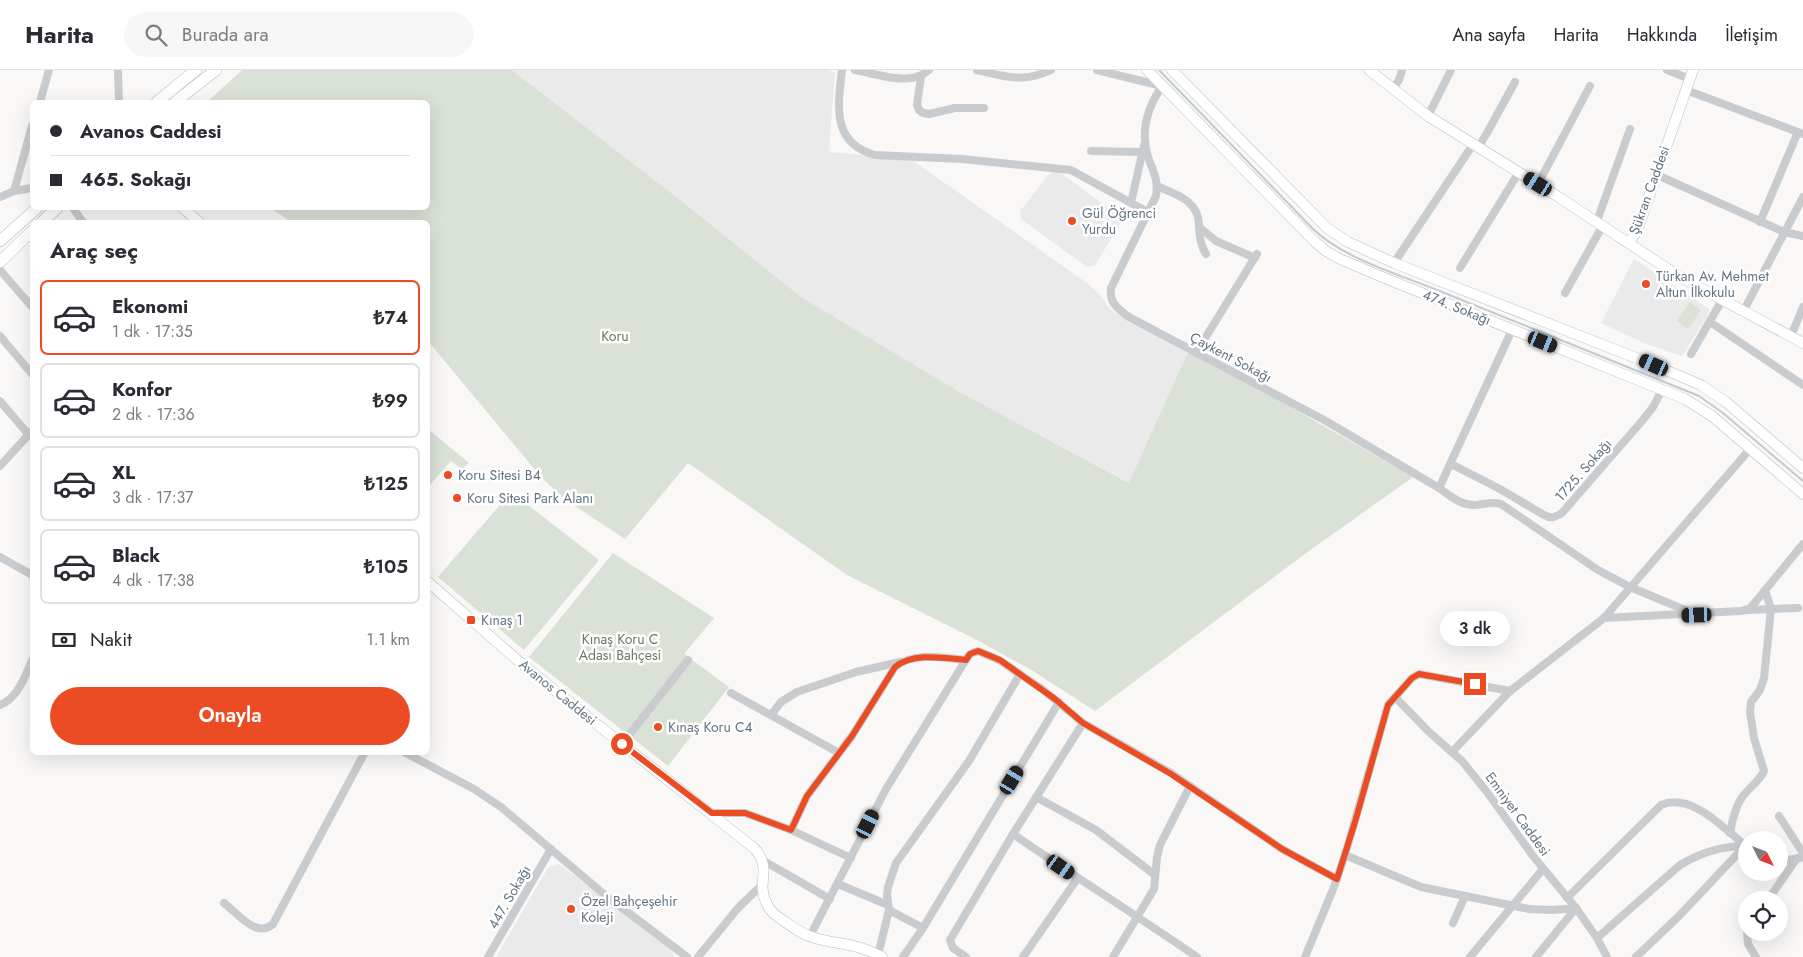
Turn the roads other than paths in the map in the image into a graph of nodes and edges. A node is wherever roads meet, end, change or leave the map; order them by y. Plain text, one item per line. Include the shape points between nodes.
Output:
1 (49, 70) edge
2 (118, 70) edge
3 (196, 70) edge
4 (216, 70) edge
5 (842, 70) edge
6 (855, 70) edge
7 (977, 70) edge
8 (1052, 70) edge
9 (1097, 70) edge
10 (1147, 70) edge
11 (1172, 70) edge
12 (1368, 70) edge
13 (1402, 70) edge
14 (1452, 70) edge
15 (1666, 70) edge
16 (927, 72) edge
17 (894, 73) edge
18 (1692, 74) edge
19 (1515, 82) dead end
20 (1162, 86) junction
21 (1590, 86) dead end
22 (1392, 90) junction
23 (1686, 90) junction
24 (41, 100) edge
25 (120, 100) edge
26 (159, 100) edge
27 (178, 100) edge
28 (984, 108) dead end
29 (1428, 116) junction
30 (1630, 129) dead end
31 (30, 133) edge
32 (1800, 133) edge
33 (1145, 140) junction
34 (1476, 145) junction
35 (1091, 151) dead end
36 (1142, 152) junction
37 (1519, 172) junction
38 (1655, 174) junction
39 (1538, 184) junction
40 (1157, 186) junction
41 (30, 188) edge
42 (14, 191) junction
43 (0, 197) edge
44 (1803, 197) edge
45 (1131, 203) junction
46 (35, 210) edge
47 (55, 210) edge
48 (75, 210) edge
49 (185, 210) edge
50 (1148, 212) junction
51 (44, 220) edge
52 (82, 220) edge
53 (198, 220) edge
54 (1760, 222) junction
55 (1600, 223) junction
56 (1199, 227) junction
57 (1784, 232) junction
58 (1803, 236) edge
59 (30, 237) edge
60 (0, 241) edge
61 (1629, 242) junction
62 (1206, 254) dead end
63 (0, 262) edge
64 (1460, 268) dead end
65 (0, 270) edge
66 (1391, 271) junction
67 (1565, 294) dead end
68 (1722, 300) junction
69 (30, 305) edge
70 (1803, 307) edge
71 (1743, 312) junction
72 (1710, 322) junction
73 (1512, 330) junction
74 (0, 336) edge
75 (1790, 336) junction
76 (1803, 343) edge
77 (1196, 353) junction
78 (1691, 354) dead end
79 (30, 372) edge
80 (1803, 385) edge
81 (1662, 390) junction
82 (0, 400) edge
83 (30, 432) edge
84 (30, 434) edge
85 (1750, 449) junction
86 (1451, 464) junction
87 (0, 466) edge
88 (1803, 468) edge
89 (1439, 488) junction
90 (1803, 494) edge
91 (1803, 544) edge
92 (0, 557) edge
93 (30, 574) edge
94 (430, 584) edge
95 (1630, 587) junction
96 (1765, 590) junction
97 (1798, 608) dead end
98 (1771, 609) junction
99 (1745, 611) junction
100 (1697, 615) junction
101 (1604, 618) junction
102 (688, 660) dead end
103 (966, 660) junction
104 (902, 662) junction
105 (30, 664) edge
106 (1020, 674) junction
107 (1510, 691) junction
108 (731, 694) dead end
109 (1395, 697) junction
110 (1059, 702) junction
111 (0, 705) edge
112 (771, 715) junction
113 (1083, 723) junction
114 (622, 744) junction
115 (1452, 752) junction
116 (839, 753) junction
117 (362, 755) edge
118 (410, 755) edge
119 (1190, 786) junction
120 (1036, 797) junction
121 (712, 813) junction
122 (1779, 816) dead end
123 (791, 830) junction
124 (1730, 833) junction
125 (1013, 834) junction
126 (1738, 840) edge
127 (1738, 847) edge
128 (551, 850) junction
129 (1738, 854) edge
130 (1345, 855) junction
131 (1801, 856) edge
132 (851, 858) junction
133 (1788, 858) edge
134 (762, 860) junction
135 (1543, 869) junction
136 (1155, 875) junction
137 (1077, 878) junction
138 (1337, 879) junction
139 (838, 884) junction
140 (762, 885) junction
141 (1775, 891) edge
142 (1465, 896) junction
143 (1567, 898) junction
144 (830, 899) junction
145 (224, 903) dead end
146 (1512, 906) junction
147 (889, 908) junction
148 (1576, 908) junction
149 (1138, 916) junction
150 (1453, 923) dead end
151 (923, 928) junction
152 (810, 936) junction
153 (1597, 938) junction
154 (1748, 941) edge
155 (685, 956) edge
156 (880, 956) edge
157 (488, 957) edge
158 (698, 957) edge
159 (903, 957) edge
160 (966, 957) edge
161 (1023, 957) edge
162 (1113, 957) edge
163 (1197, 957) edge
164 (1306, 957) edge
165 (1470, 957) edge
166 (1536, 957) edge
167 (1607, 957) edge
168 (1636, 957) edge
169 (1756, 957) edge

1 - 24 street
2 - 25 street
3 - 26 main road
4 - 27 main road
5 - 45 street via 838,108 841,126 850,140 865,152 1071,170
6 - 17 street
7 - 8 street via 1015,78
9 - 20 street
10 - 20 street, 474. Sokağı
11 - 66 street, 474. Sokağı via 1327,228
12 - 22 street, Şükran Caddesi
13 - 22 street via 1400,80
14 - 29 street
15 - 18 street
16 - 17 street via 909,79
16 - 28 street via 917,105 921,112 929,114 955,108
18 - 23 street, Şükran Caddesi
19 - 34 street via 1488,134
20 - 33 street via 1149,109
20 - 66 street, 474. Sokağı via 1320,246 1340,259
21 - 39 street
22 - 29 street, Şükran Caddesi
23 - 32 street
23 - 38 street, Şükran Caddesi
29 - 34 street, Şükran Caddesi
30 - 55 street
31 - 42 street
32 - 54 street
33 - 36 street
33 - 40 street
34 - 37 street, Şükran Caddesi
34 - 66 street
35 - 36 street
36 - 45 street
37 - 39 street, Şükran Caddesi
37 - 64 street
38 - 54 street
38 - 61 street, Şükran Caddesi via 1637,231
39 - 55 street, Şükran Caddesi
40 - 50 street, Çaykent Sokağı
40 - 56 street via 1189,202 1197,213
41 - 42 street
42 - 43 street
44 - 57 street
45 - 50 street
46 - 60 main road
47 - 51 main road
48 - 52 street
49 - 53 street
50 - 77 street, Çaykent Sokağı via 1112,285 1111,300 1129,317
54 - 57 street
55 - 61 street, Şükran Caddesi
55 - 67 street
56 - 62 street via 1200,242
56 - 77 street via 1216,241 1256,256
57 - 58 street
57 - 71 street
59 - 63 main road
61 - 68 street via 1680,277
65 - 69 street
66 - 73 street, 474. Sokağı
66 - 88 street, 474. Sokağı via 1637,358 1701,385 1726,402
68 - 71 street
68 - 72 street
70 - 75 street
71 - 75 street
72 - 78 street
72 - 80 street
73 - 81 street, 474. Sokağı
73 - 86 street
74 - 79 street
75 - 76 street
77 - 89 street, Çaykent Sokağı via 1326,421
81 - 85 street, 474. Sokağı via 1702,409
81 - 86 street, 1725. Sokağı via 1642,421 1556,517 1544,515
82 - 83 street
84 - 87 street
85 - 90 street, 474. Sokağı
85 - 95 street
86 - 89 street
89 - 95 street, Çaykent Sokağı via 1472,505 1501,504 1581,560
91 - 96 street
92 - 93 street
94 - 114 street, Avanos Caddesi via 522,664
95 - 100 street, Çaykent Sokağı
95 - 101 street
96 - 98 street
96 - 99 street
97 - 98 street
98 - 99 street
98 - 124 street via 1764,678 1751,702 1750,712 1764,771 1741,799
99 - 100 street
100 - 101 street
101 - 107 street
102 - 114 street
103 - 104 street via 924,657
103 - 106 street via 973,652 980,651
103 - 132 street via 886,789
104 - 112 street via 856,672 797,692 781,702
104 - 116 street via 891,670
105 - 111 street via 14,695
106 - 110 street
106 - 147 street via 969,761 901,855 890,880
107 - 109 street via 1419,674
107 - 115 street
108 - 112 street
109 - 115 street, Emniyet Caddesi
109 - 130 street via 1388,705
110 - 113 street
110 - 151 street
112 - 116 street
113 - 119 street
113 - 120 street
114 - 121 street, Avanos Caddesi
115 - 135 street, Emniyet Caddesi via 1487,792
116 - 123 street via 807,796
117 - 145 street via 273,924 265,929 256,928
118 - 128 street via 486,796
119 - 136 street via 1160,845
119 - 138 street via 1282,849
120 - 125 street
120 - 136 street via 1096,830
121 - 123 street via 745,813
121 - 134 street, Avanos Caddesi via 754,848
122 - 131 street
123 - 132 street
124 - 126 street
124 - 143 street via 1701,809 1674,802 1661,805
125 - 137 street
125 - 160 street via 950,940 952,948
127 - 153 street via 1714,850 1680,865
128 - 155 street
128 - 157 street, 447. Sokağı
129 - 168 street
130 - 138 street
130 - 142 street via 1421,887
131 - 133 street
131 - 141 street
132 - 139 street
134 - 140 street via 765,874
134 - 144 street
135 - 143 street, Emniyet Caddesi
135 - 146 street
136 - 149 street via 1154,889
137 - 149 street
137 - 161 street
138 - 164 street
139 - 144 street
139 - 147 street
140 - 152 street via 770,910
140 - 158 street via 738,908
142 - 146 street
142 - 150 street
143 - 148 street, Emniyet Caddesi
144 - 152 street
146 - 148 street via 1541,910
146 - 165 street
147 - 151 street
147 - 156 street
148 - 153 street, Emniyet Caddesi
148 - 166 street
149 - 162 street
149 - 163 street
151 - 159 street
152 - 156 street via 865,949
153 - 167 street, Emniyet Caddesi
154 - 169 street

